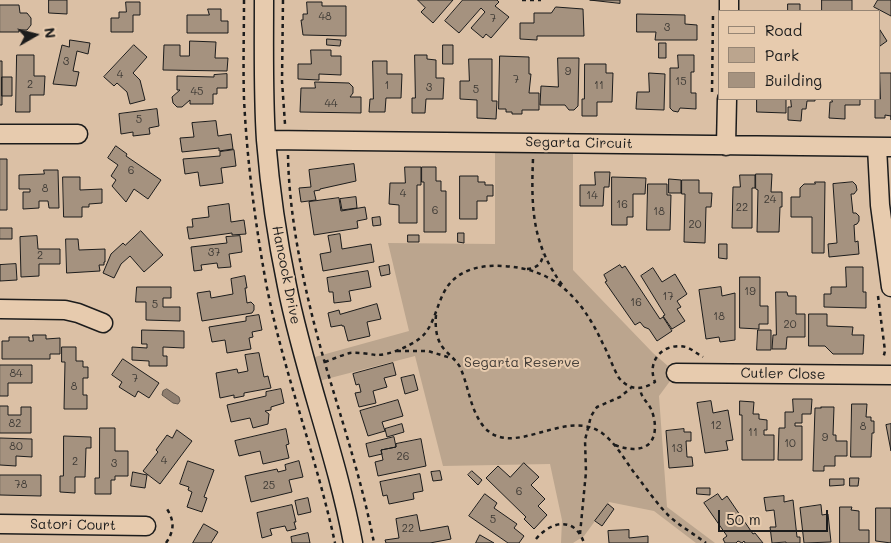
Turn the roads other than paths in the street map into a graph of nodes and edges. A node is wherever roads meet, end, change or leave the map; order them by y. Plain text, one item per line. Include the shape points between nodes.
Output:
1 (264, 0) edge
2 (729, 0) edge
3 (721, 10) edge
4 (720, 100) edge
5 (0, 134) edge
6 (78, 134) dead end
7 (266, 140) junction
8 (726, 146) junction
9 (884, 147) edge
10 (884, 291) edge
11 (0, 309) edge
12 (103, 323) dead end
13 (676, 373) dead end
14 (891, 375) edge
15 (0, 524) edge
16 (146, 526) dead end
17 (353, 543) edge

1 - 7 street, Hancock Drive
2 - 3 street
4 - 8 street
5 - 6 street
7 - 8 street, Segarta Circuit
7 - 17 street, Hancock Drive via 274,217 287,287
8 - 9 street, Segarta Circuit
9 - 10 street via 880,205
11 - 12 street via 65,310
13 - 14 street, Cutler Close
15 - 16 street, Satori Court

